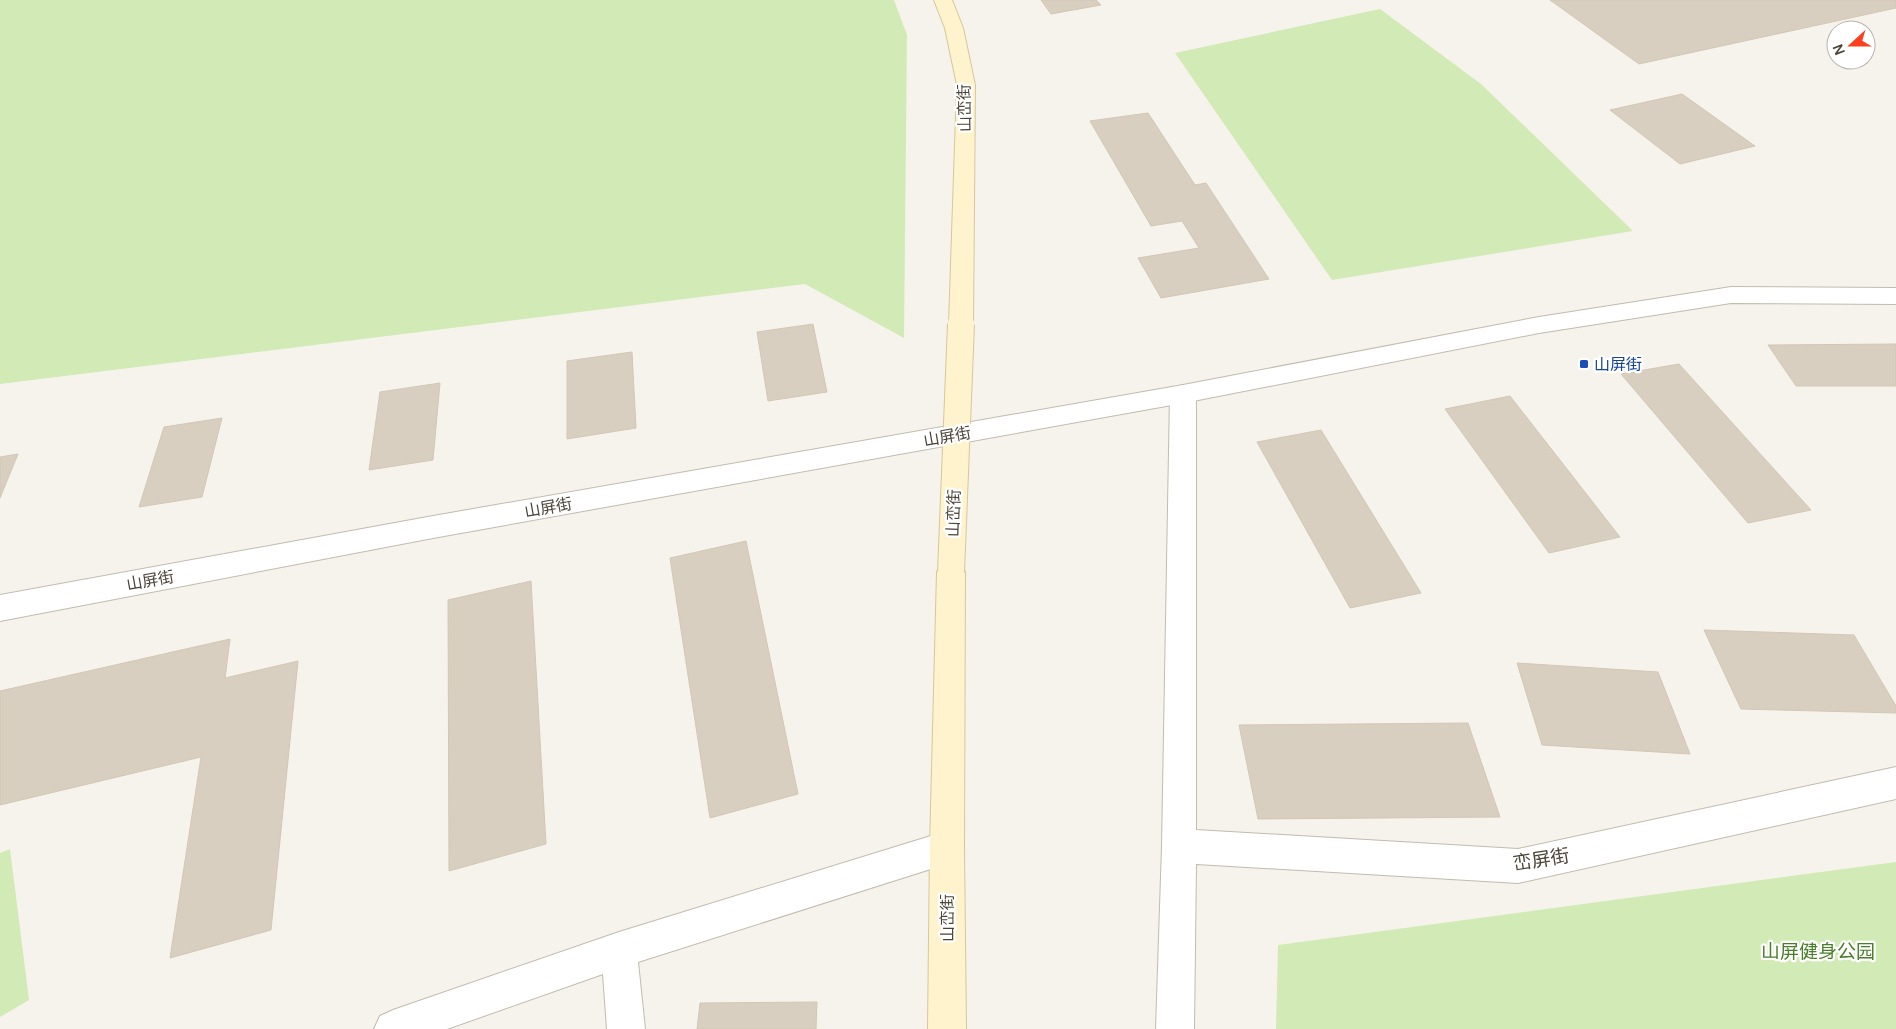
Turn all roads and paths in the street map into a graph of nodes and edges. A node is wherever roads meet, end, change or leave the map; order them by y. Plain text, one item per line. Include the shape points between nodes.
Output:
1 (943, 0) edge
2 (1896, 296) edge
3 (1183, 394) junction
4 (0, 608) edge
5 (1896, 783) edge
6 (1179, 846) junction
7 (947, 848) junction
8 (619, 950) junction
9 (393, 1029) edge
10 (626, 1029) edge
11 (947, 1029) edge
12 (1175, 1029) edge

1 - 7 main road, 山峦街, bridge via 954,28 966,85 951,572
2 - 3 street, 山屏街 via 1731,295 1539,325
3 - 4 street, 山屏街 via 433,527
3 - 6 street
5 - 6 street, 峦屏街 via 1518,866
6 - 12 street
7 - 8 street
7 - 11 main road, 山峦街
8 - 9 street
8 - 10 street

